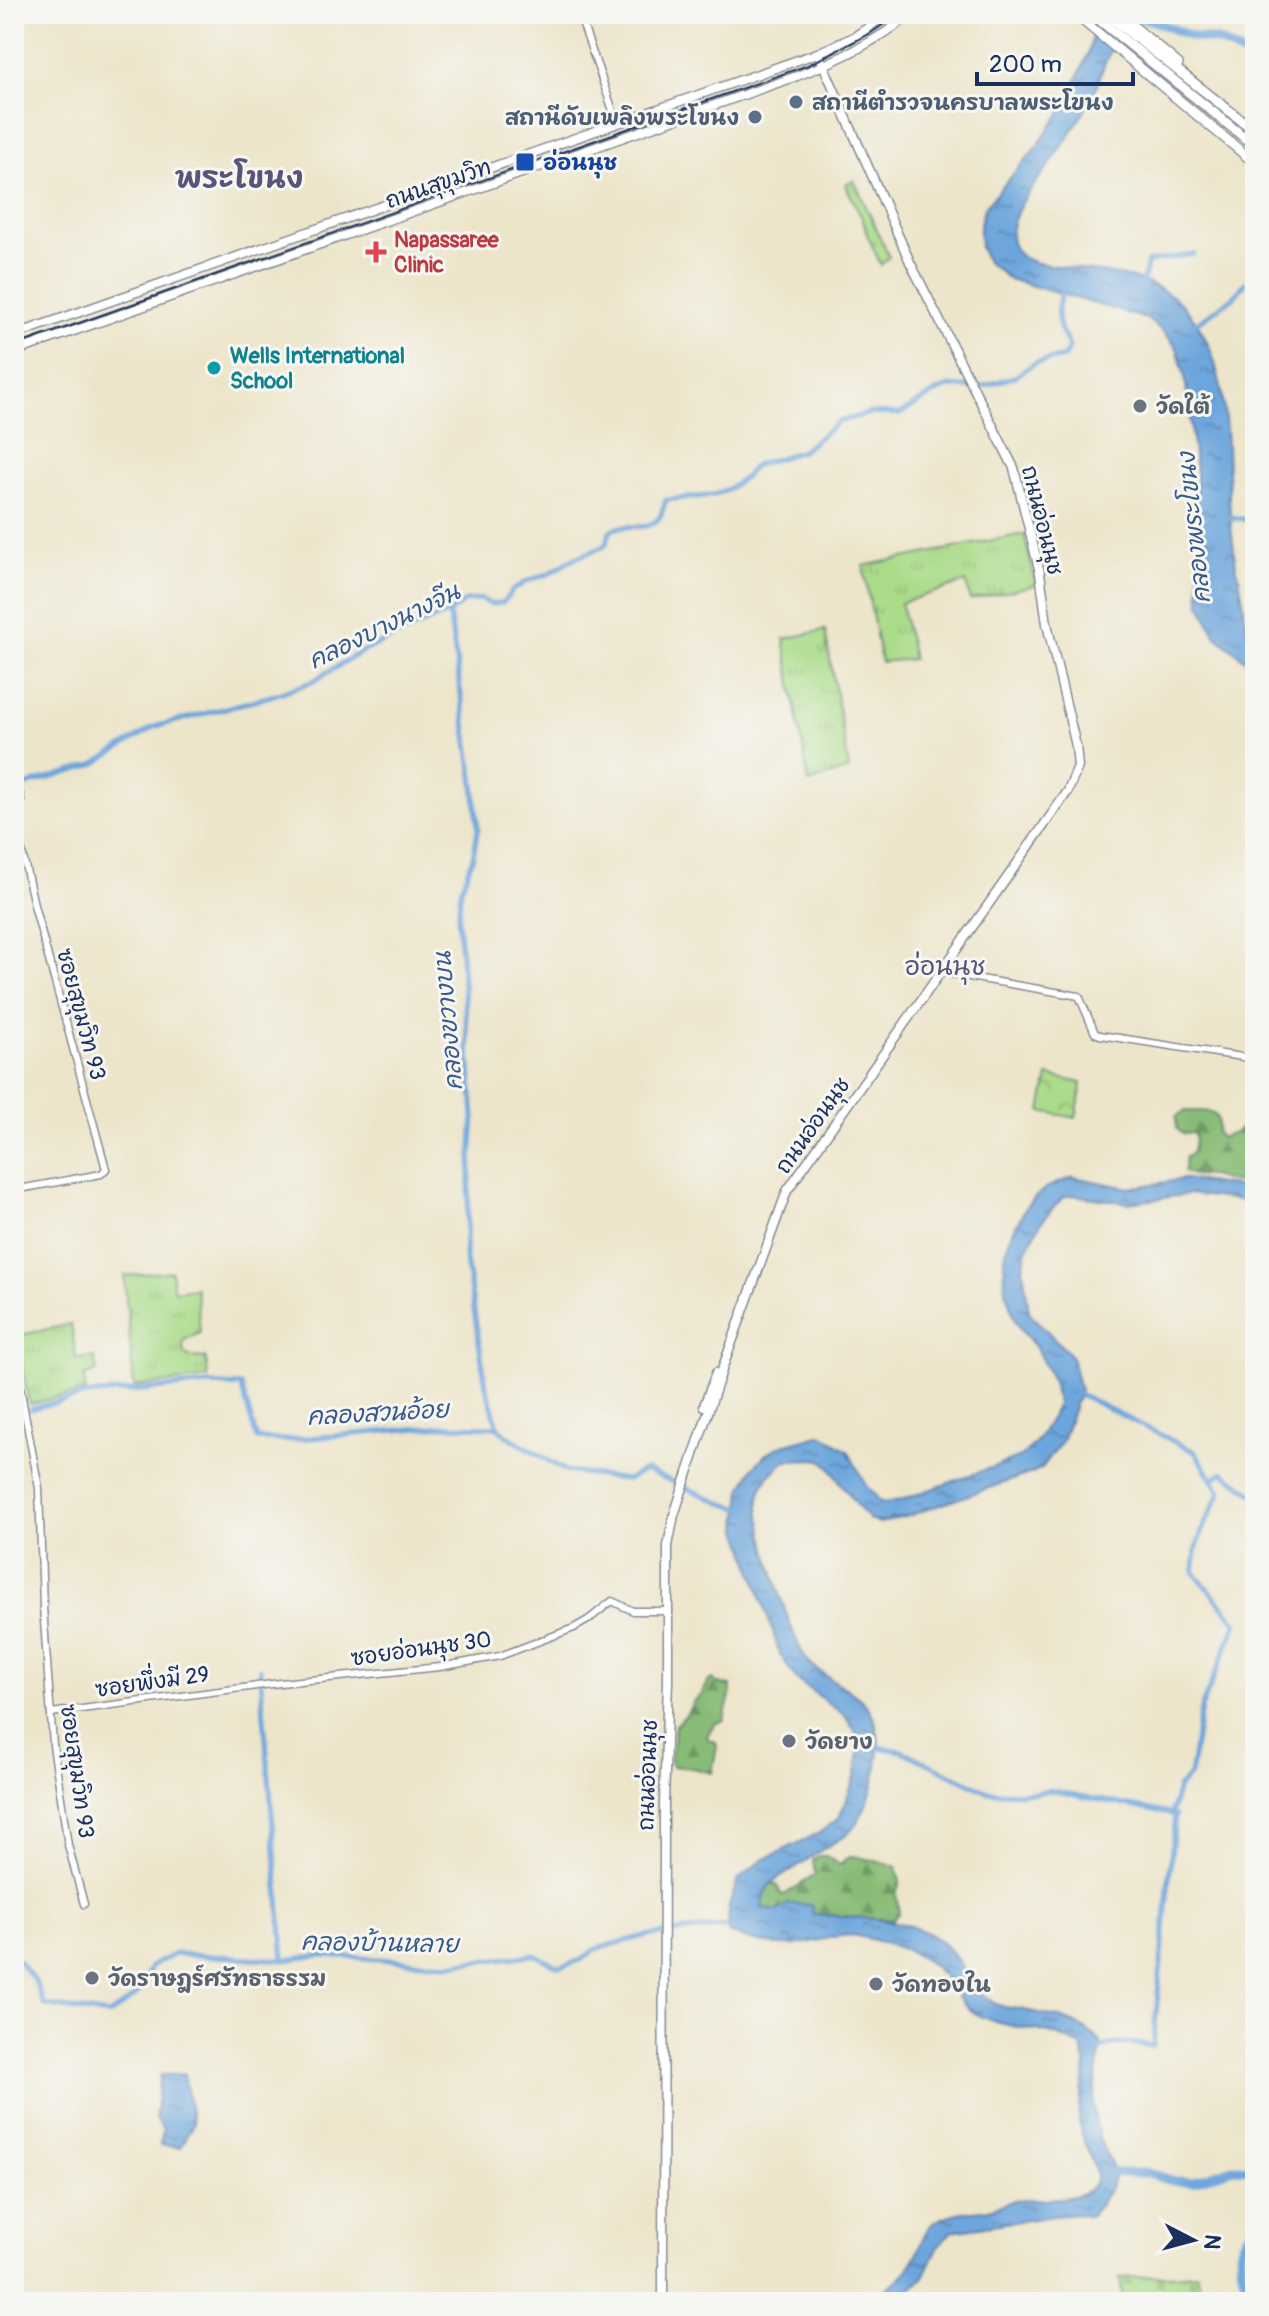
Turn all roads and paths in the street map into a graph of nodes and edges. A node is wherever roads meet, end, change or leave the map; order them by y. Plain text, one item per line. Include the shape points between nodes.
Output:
1 (579, 14) edge
2 (888, 14) edge
3 (910, 14) edge
4 (1075, 14) edge
5 (1092, 14) edge
6 (1106, 14) edge
7 (1119, 14) edge
8 (817, 54) junction
9 (821, 66) junction
10 (1225, 107) junction
11 (617, 122) junction
12 (1255, 131) edge
13 (1255, 146) edge
14 (1255, 163) edge
15 (435, 188) junction
16 (440, 202) junction
17 (66, 317) junction
18 (72, 332) junction
19 (14, 335) edge
20 (14, 352) edge
21 (15, 777) edge
22 (939, 972) junction
23 (1255, 1059) edge
24 (14, 1190) edge
25 (14, 1355) edge
26 (666, 1611) junction
27 (261, 1685) joint
28 (51, 1713) junction
29 (84, 1904) dead end
30 (661, 2297) edge

1 - 11 street
2 - 8 main road, ถนนสุขุมวิท
3 - 9 main road, ถนนสุขุมวิท via 871,43
4 - 14 highway
5 - 13 highway
6 - 10 highway
7 - 10 highway
8 - 9 main road, ถนนอ่อนนุช
8 - 11 main road, ถนนสุขุมวิท
9 - 16 main road, ถนนสุขุมวิท
9 - 22 main road, ถนนอ่อนนุช via 908,263 1012,469 1076,746 1078,767 1068,791
10 - 12 highway
11 - 15 main road, ถนนสุขุมวิท
15 - 16 main road
15 - 17 main road, ถนนสุขุมวิท
16 - 18 main road, ถนนสุขุมวิท
17 - 18 main road
17 - 19 main road, ถนนสุขุมวิท
18 - 20 main road, ถนนสุขุมวิท
21 - 24 street, ซอยสุขุมวิท 93 via 28,878 106,1169
22 - 23 street via 1079,996 1100,1035
22 - 26 main road, ถนนอ่อนนุช via 786,1194 678,1493 668,1546
25 - 28 street, ซอยสุขุมวิท 93 via 39,1488
26 - 27 street, ซอยอ่อนนุช 30 via 633,1611 612,1601 574,1628 500,1656
26 - 30 main road, ถนนอ่อนนุช
27 - 28 street, ซอยพึ่งมี 29
28 - 29 street, ซอยสุขุมวิท 93 via 66,1832

